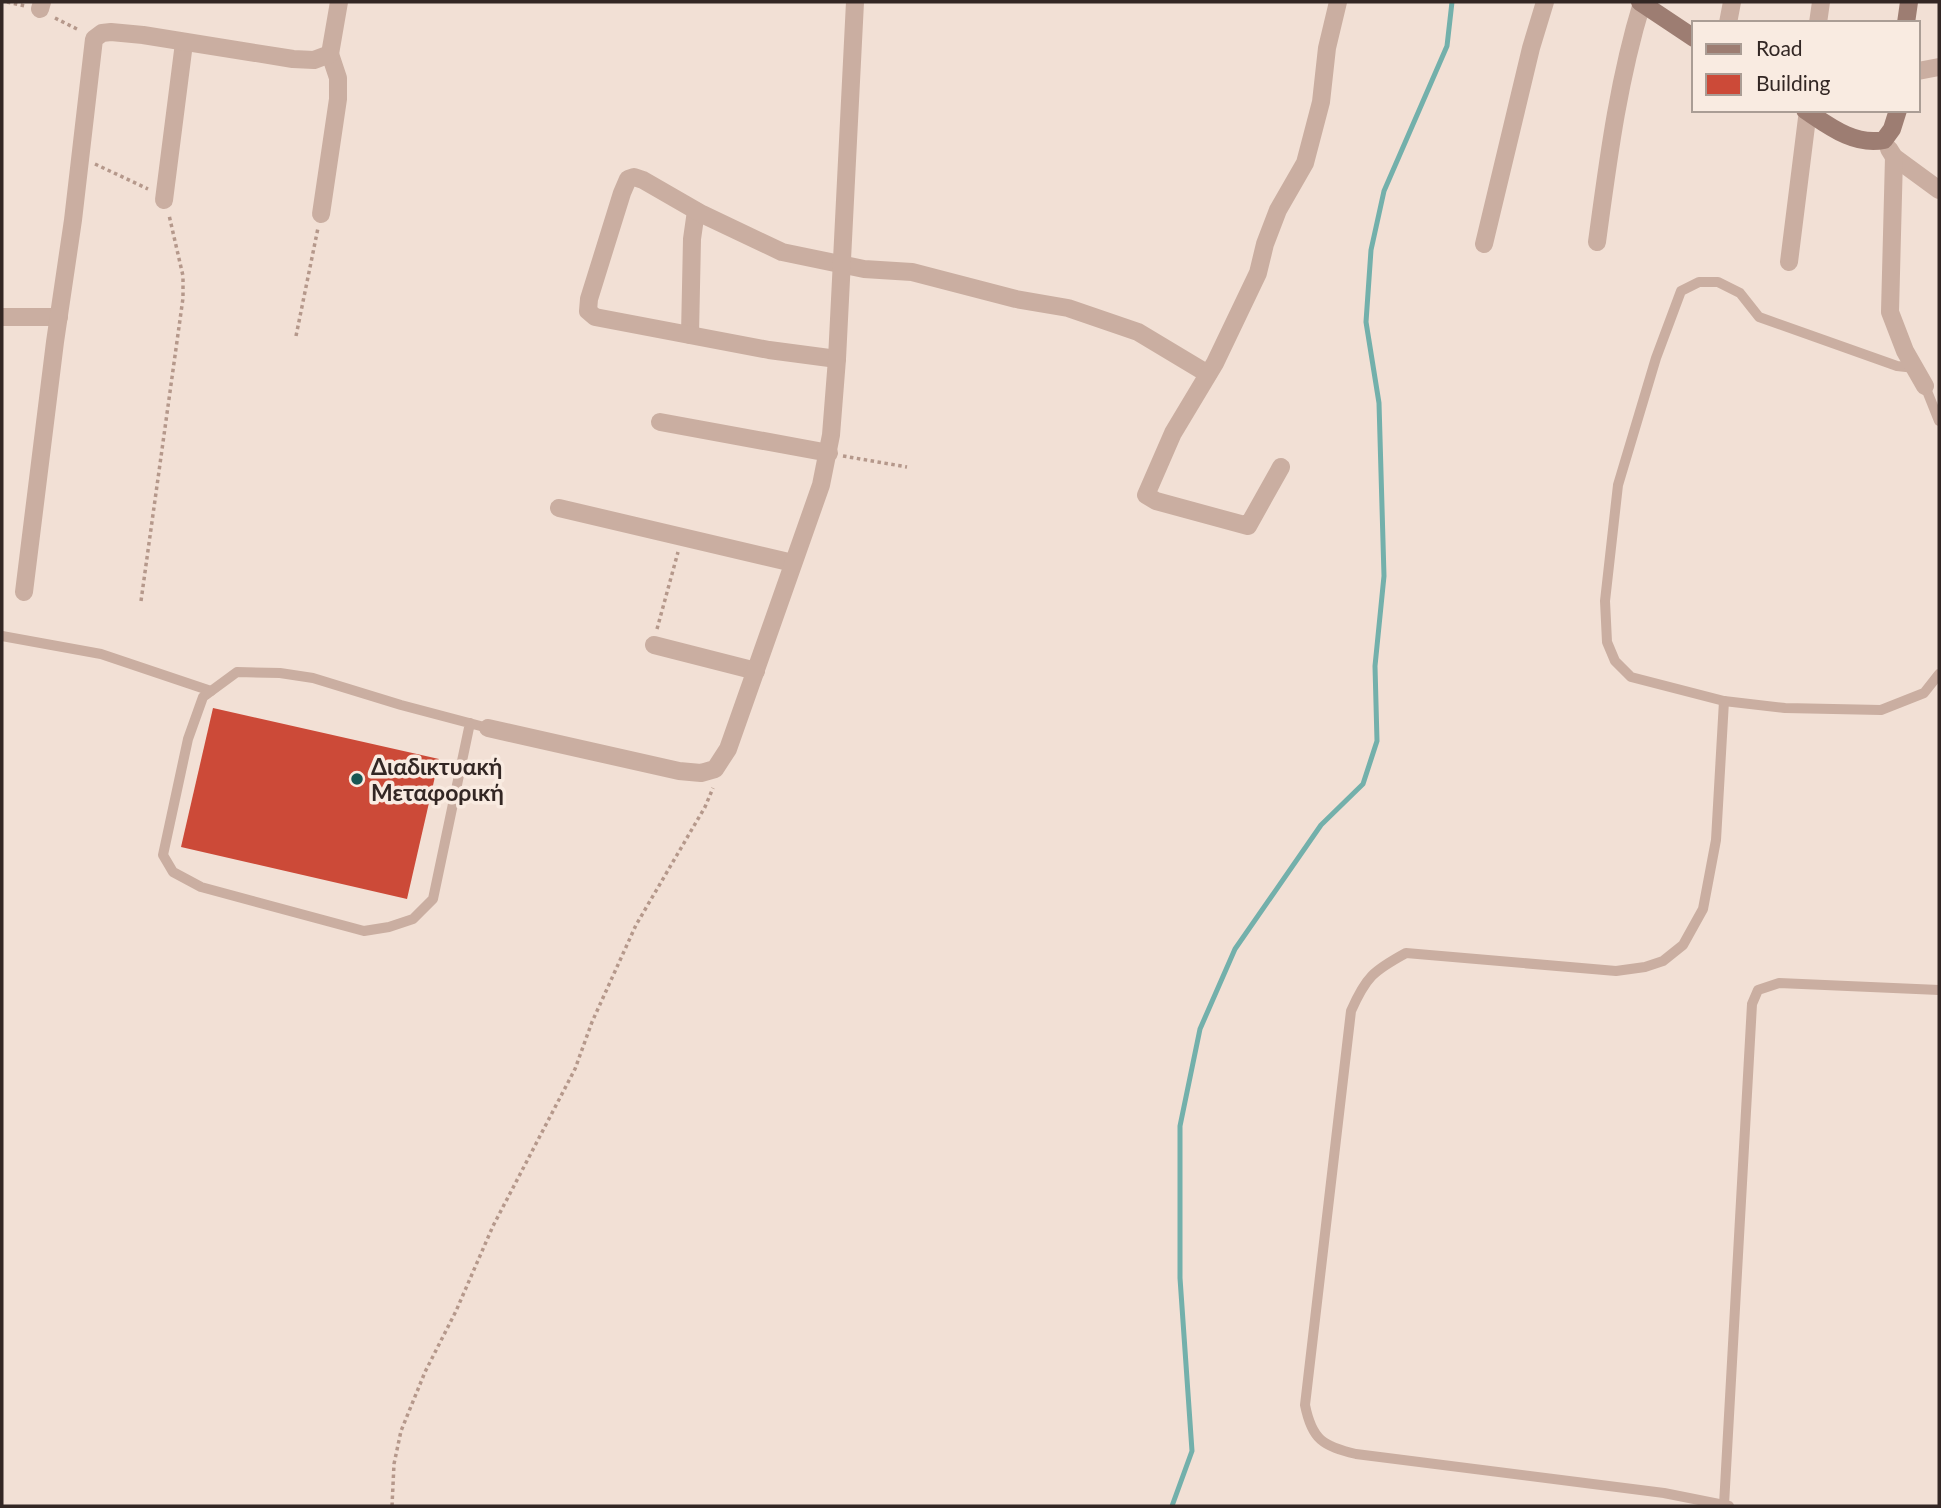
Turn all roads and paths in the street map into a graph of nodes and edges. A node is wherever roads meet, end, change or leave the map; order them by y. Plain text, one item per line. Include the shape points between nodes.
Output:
1 (339, 2) edge
2 (855, 2) edge
3 (1338, 2) edge
4 (1545, 2) edge
5 (1641, 2) edge
6 (1732, 2) edge
7 (1821, 2) edge
8 (1909, 2) edge
9 (1728, 21) edge
10 (1818, 21) edge
11 (1906, 21) edge
12 (1692, 37) edge
13 (184, 43) junction
14 (330, 54) junction
15 (1939, 67) edge
16 (1920, 71) edge
17 (1807, 112) edge
18 (1809, 112) edge
19 (1897, 112) edge
20 (1884, 140) junction
21 (1894, 157) junction
22 (80, 161) junction
23 (1939, 190) edge
24 (164, 200) junction
25 (696, 211) junction
26 (321, 214) joint
27 (842, 236) junction
28 (1597, 242) dead end
29 (1484, 244) dead end
30 (809, 259) junction
31 (1789, 262) dead end
32 (840, 264) junction
33 (2, 317) edge
34 (59, 317) junction
35 (690, 335) junction
36 (296, 336) dead end
37 (837, 359) junction
38 (1915, 368) junction
39 (1208, 374) junction
40 (1924, 386) joint
41 (1939, 421) edge
42 (660, 422) dead end
43 (829, 453) junction
44 (907, 467) dead end
45 (1281, 467) dead end
46 (559, 508) dead end
47 (683, 537) junction
48 (793, 564) junction
49 (24, 592) dead end
50 (141, 601) dead end
51 (2, 636) edge
52 (654, 645) joint
53 (756, 671) junction
54 (1939, 674) edge
55 (211, 691) junction
56 (1724, 701) junction
57 (470, 723) junction
58 (488, 728) joint
59 (715, 769) junction
60 (1939, 990) edge
61 (1726, 1505) edge
62 (391, 1506) edge

1 - 14 street
2 - 27 street
3 - 39 street via 1305,163 1278,210 1258,273
4 - 29 street
5 - 12 street
5 - 28 street via 1619,97
6 - 9 street
7 - 10 street
8 - 11 street
13 - 14 street via 293,59 314,60
13 - 22 street via 111,32 94,39
13 - 24 street
14 - 26 street via 338,78 338,99
15 - 16 street
17 - 31 street
18 - 20 street via 1841,133 1863,141
19 - 20 street
20 - 21 street
21 - 23 street
21 - 38 street via 1889,312
22 - 24 path via 140,184
22 - 34 street
24 - 50 path via 183,276 183,298
25 - 30 street via 782,252
25 - 35 street
25 - 35 street via 643,180 628,179 588,311 594,317
26 - 36 path
27 - 30 street
27 - 32 street
30 - 32 street
32 - 37 street
32 - 39 street via 912,272 1079,311 1138,332
33 - 34 street
34 - 49 street
35 - 37 street
37 - 43 street
38 - 40 street
38 - 56 lane via 1897,366 1759,317 1740,293 1718,282 1699,282 1681,291 1618,485 1605,601 1607,642 1615,661 1631,677
39 - 45 street via 1173,433 1146,495 1248,526
40 - 41 lane
42 - 43 street
43 - 44 path
43 - 48 street
46 - 47 street
47 - 48 street
47 - 52 path
48 - 53 street
51 - 55 lane via 101,654
52 - 53 street
53 - 59 street via 728,749
54 - 56 lane via 1924,694 1881,710
55 - 57 lane via 237,672 280,673 313,678
55 - 57 lane via 203,697 188,739 163,855 173,872 201,887 364,932 413,919 433,899
56 - 61 lane via 1716,841 1703,909 1683,945 1663,961 1616,971 1406,953 1378,968 1362,985 1351,1012 1305,1405 1309,1426 1318,1438 1344,1451
57 - 58 lane
58 - 59 street via 679,771
59 - 62 path via 705,807 636,925 575,1069 493,1226 425,1372 401,1431
60 - 61 lane via 1779,983 1758,990 1752,1004

